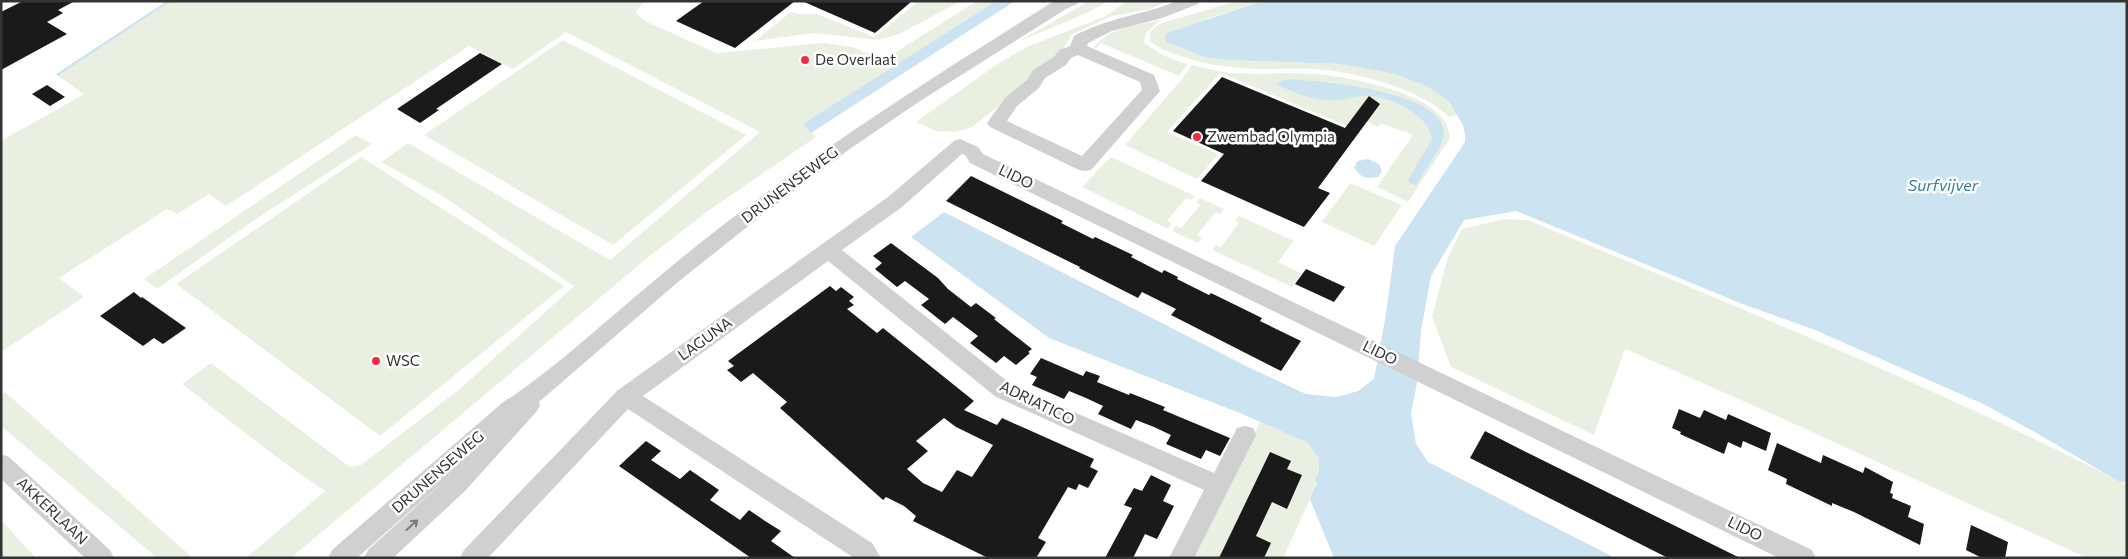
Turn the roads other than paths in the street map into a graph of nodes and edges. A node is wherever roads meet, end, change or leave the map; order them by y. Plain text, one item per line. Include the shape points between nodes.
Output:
1 (1192, 1) edge
2 (1065, 3) edge
3 (1078, 49) junction
4 (960, 145) joint
5 (829, 251) junction
6 (539, 391) junction
7 (626, 396) junction
8 (1245, 435) dead end
9 (1, 464) edge
10 (1219, 486) junction
11 (102, 558) edge
12 (340, 558) edge
13 (376, 558) edge
14 (472, 558) edge
15 (869, 558) edge
16 (1181, 558) edge
17 (1804, 558) edge

1 - 3 street via 1096,30 1080,40
2 - 6 street, DRUNENSEWEG via 903,105 754,211 671,277
3 - 3 street via 1065,54 1039,74 1033,84 1011,102 996,123 1085,165 1151,91 1148,79
4 - 5 street, LAGUNA via 895,202
4 - 17 street, LIDO via 972,151 976,158
5 - 7 street, LAGUNA
5 - 10 street, ADRIATICO via 1004,390
6 - 12 street, DRUNENSEWEG via 503,415
13 -> 6 street, DRUNENSEWEG via 457,484 523,414
7 - 14 street, LAGUNA
7 - 15 street via 864,551
8 - 10 street
9 - 11 street, AKKERLAAN
10 - 16 street

